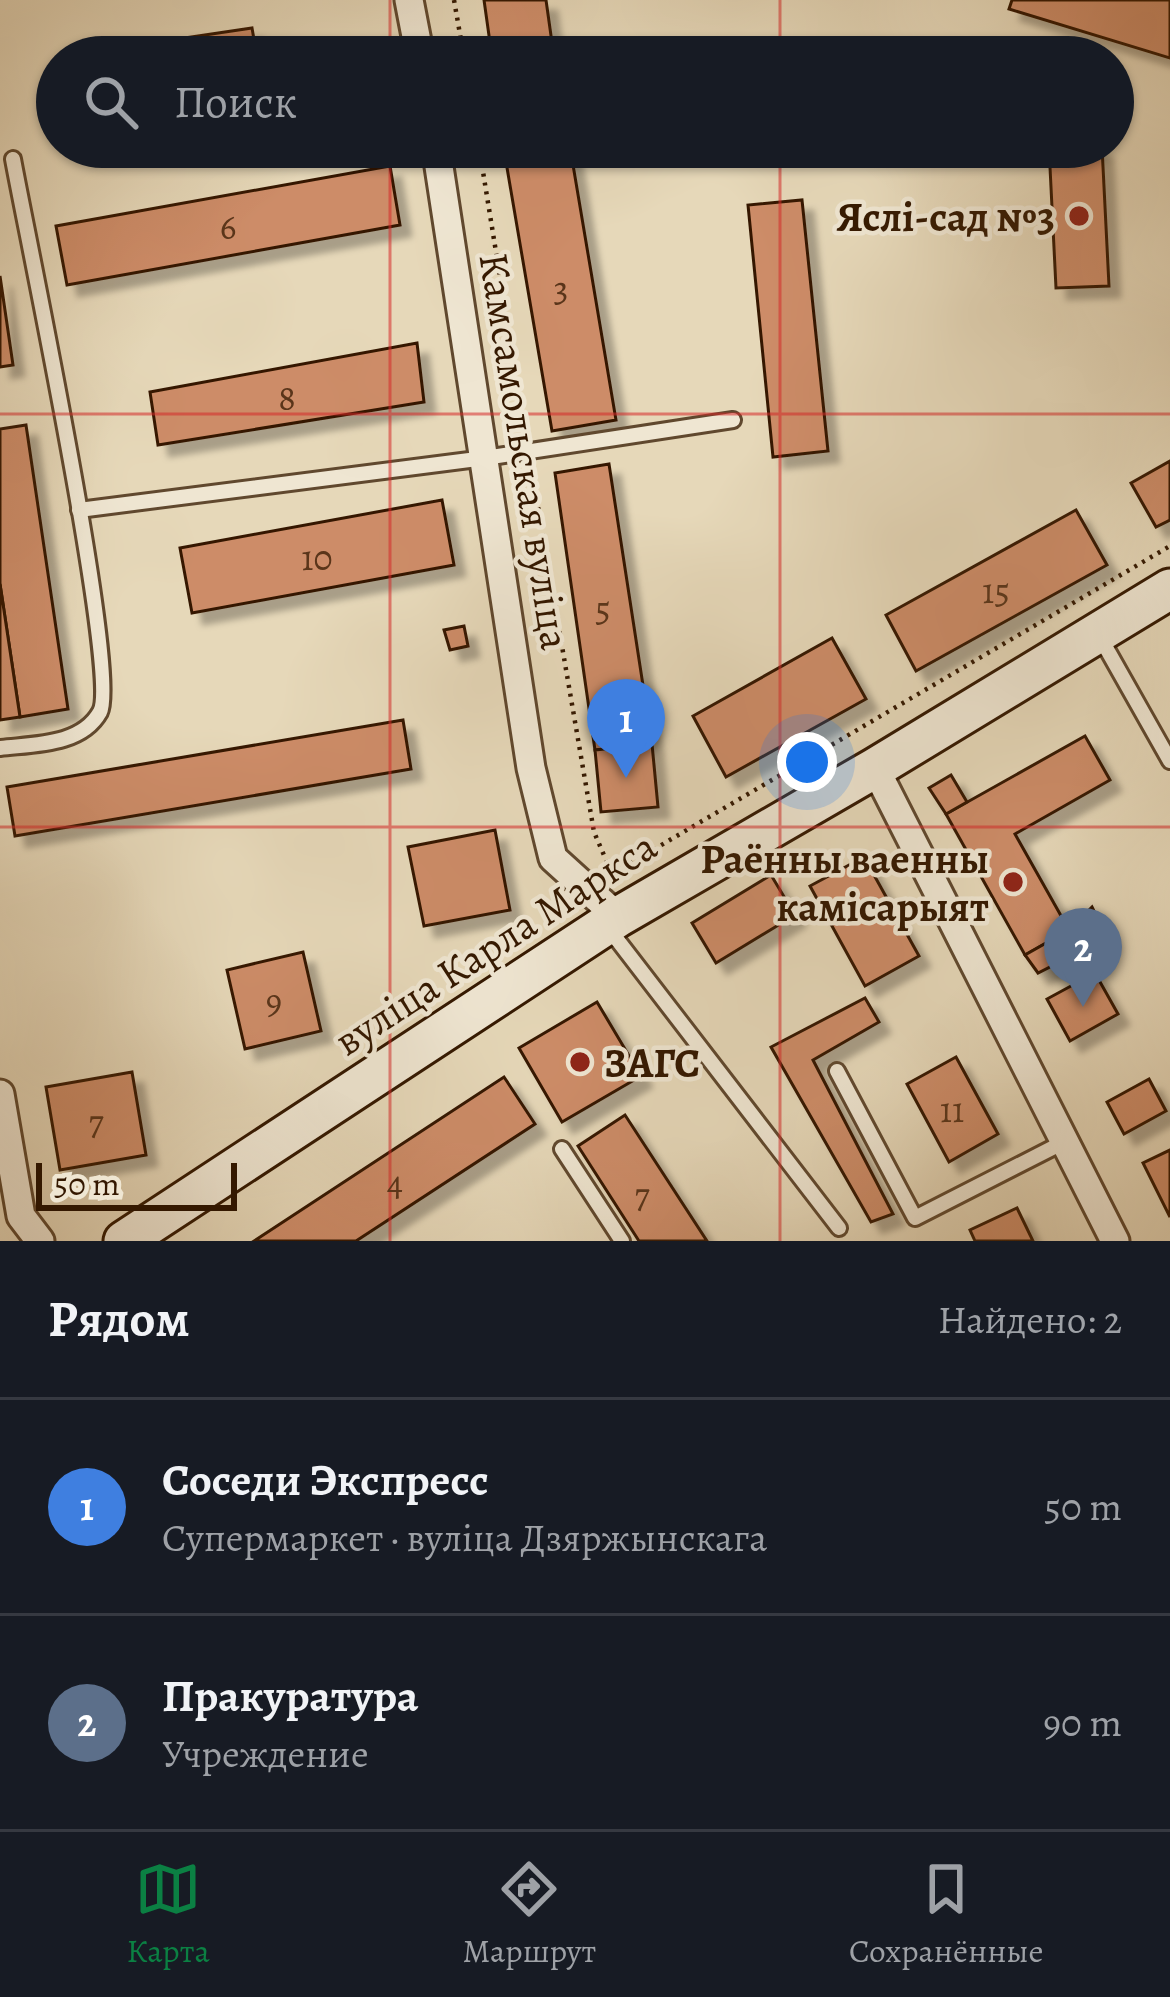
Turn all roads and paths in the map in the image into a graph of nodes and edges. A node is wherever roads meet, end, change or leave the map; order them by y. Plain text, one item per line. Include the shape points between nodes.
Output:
1 (410, 0) edge
2 (454, 0) edge
3 (416, 36) edge
4 (460, 36) edge
5 (13, 159) dead end
6 (439, 168) edge
7 (482, 168) edge
8 (733, 420) dead end
9 (529, 452) junction
10 (485, 458) junction
11 (79, 510) junction
12 (1170, 546) edge
13 (1170, 589) edge
14 (1097, 633) junction
15 (0, 748) edge
16 (1170, 761) edge
17 (875, 768) junction
18 (612, 921) junction
19 (837, 1071) dead end
20 (1, 1109) edge
21 (1064, 1142) junction
22 (562, 1149) dead end
23 (839, 1228) dead end
24 (40, 1241) edge
25 (124, 1241) edge
26 (622, 1241) edge
27 (1114, 1241) edge

1 - 3 street
2 - 4 path
5 - 11 lane
6 - 10 street, Камсамольская вуліца
7 - 9 path
8 - 9 lane
9 - 10 lane
9 - 12 path via 594,832 612,874
10 - 11 lane
10 - 18 street, Камсамольская вуліца via 531,768 553,858
11 - 15 lane via 105,699 86,729 67,739
13 - 14 main road, вуліца Карла Маркса
14 - 16 lane
14 - 17 main road, вуліца Карла Маркса
17 - 18 main road, вуліца Карла Маркса
17 - 21 street
18 - 23 lane
18 - 25 main road, вуліца Карла Маркса
19 - 21 lane via 915,1218
20 - 24 street via 21,1216
21 - 27 street
22 - 26 lane

